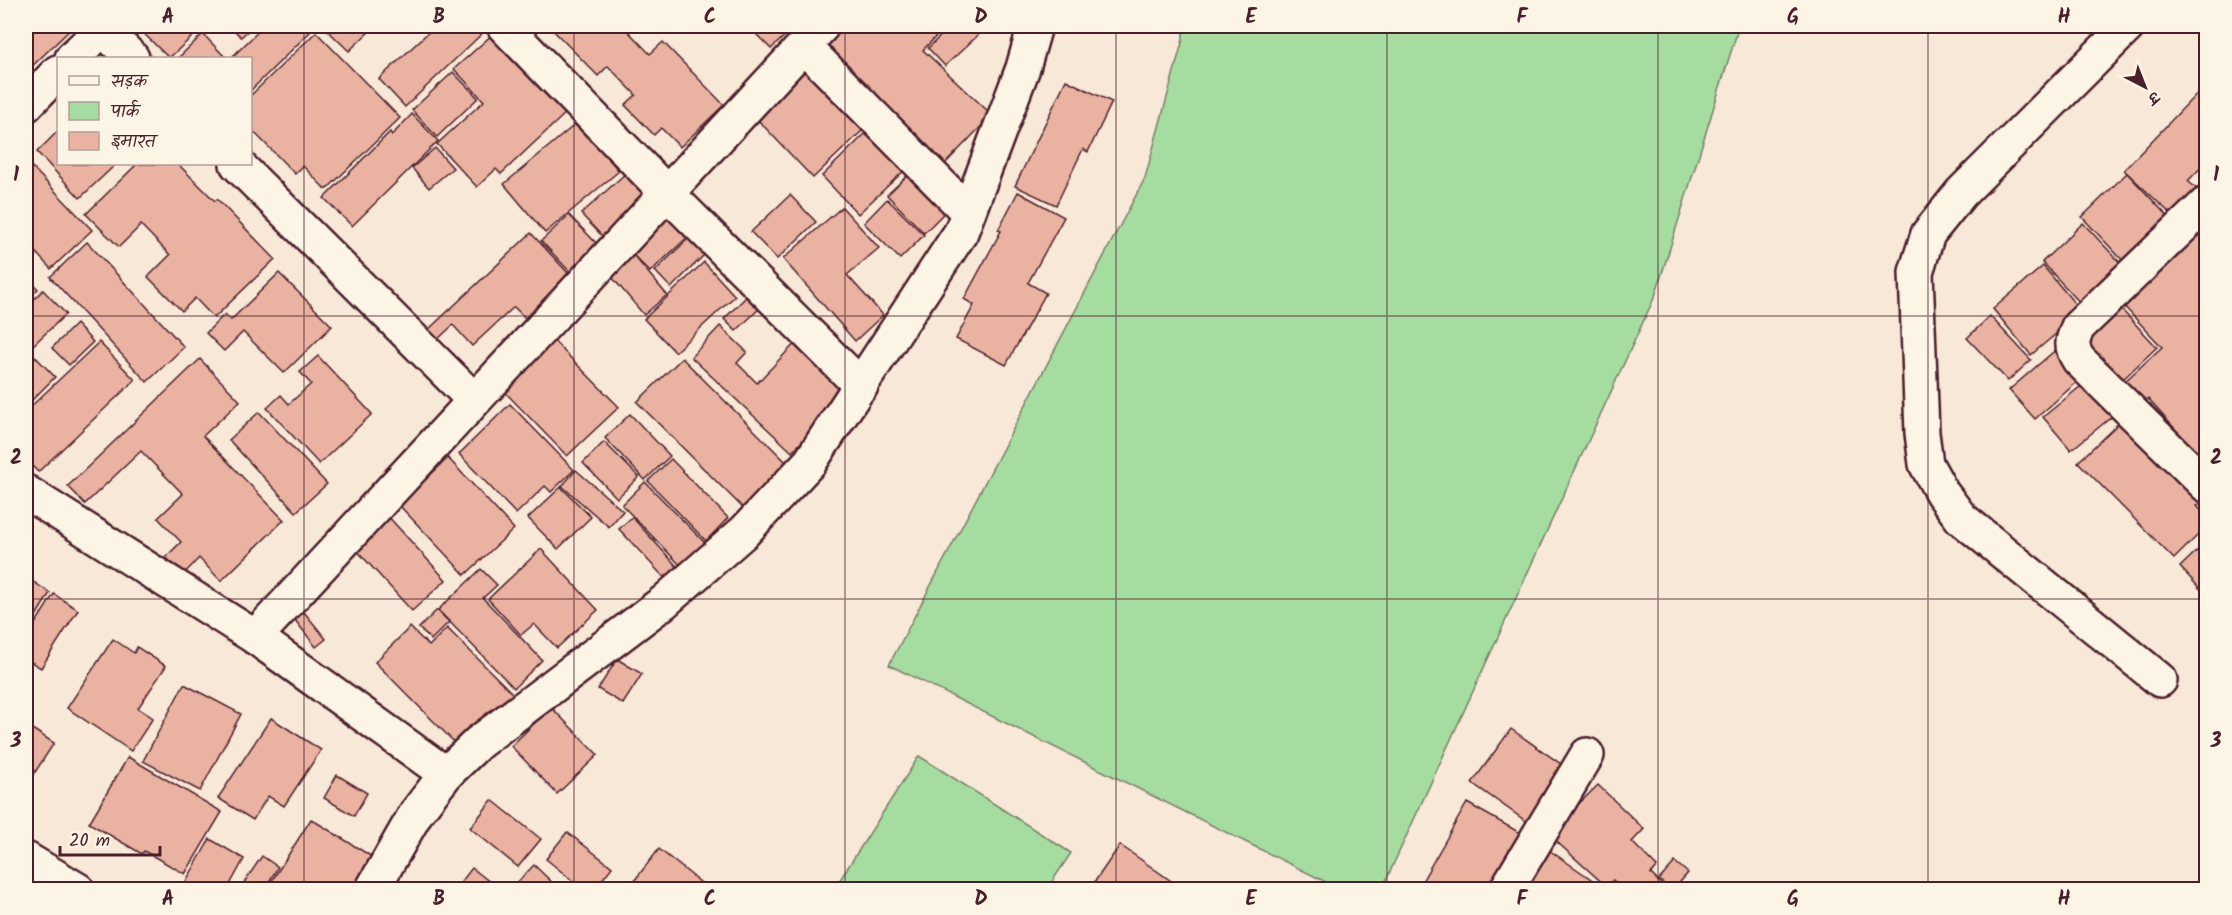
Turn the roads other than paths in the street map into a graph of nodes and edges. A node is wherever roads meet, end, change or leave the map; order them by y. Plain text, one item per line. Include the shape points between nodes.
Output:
1 (504, 26) edge
2 (1035, 26) edge
3 (2128, 26) edge
4 (104, 27) edge
5 (813, 36) edge
6 (73, 57) edge
7 (131, 57) edge
8 (57, 73) edge
9 (26, 105) edge
10 (238, 165) edge
11 (666, 192) junction
12 (2204, 211) edge
13 (968, 212) junction
14 (861, 386) junction
15 (474, 400) junction
16 (2206, 485) edge
17 (26, 492) edge
18 (255, 637) junction
19 (2160, 680) dead end
20 (1587, 755) dead end
21 (446, 774) junction
22 (26, 859) edge
23 (78, 890) edge
24 (372, 890) edge
25 (1506, 890) edge

1 - 11 street
2 - 13 street
3 - 19 street via 1960,193 1928,234 1916,272 1922,433 1926,464 1961,518
4 - 6 street
4 - 7 street
5 - 11 street
5 - 13 street
8 - 9 street
10 - 15 street
11 - 14 street
11 - 15 street
12 - 16 street via 2078,327 2072,350
13 - 14 street via 961,232
14 - 21 street via 810,462 745,531 664,602 478,743
15 - 18 street
17 - 18 street
18 - 21 street
20 - 25 street
21 - 24 street via 416,813
22 - 23 street

